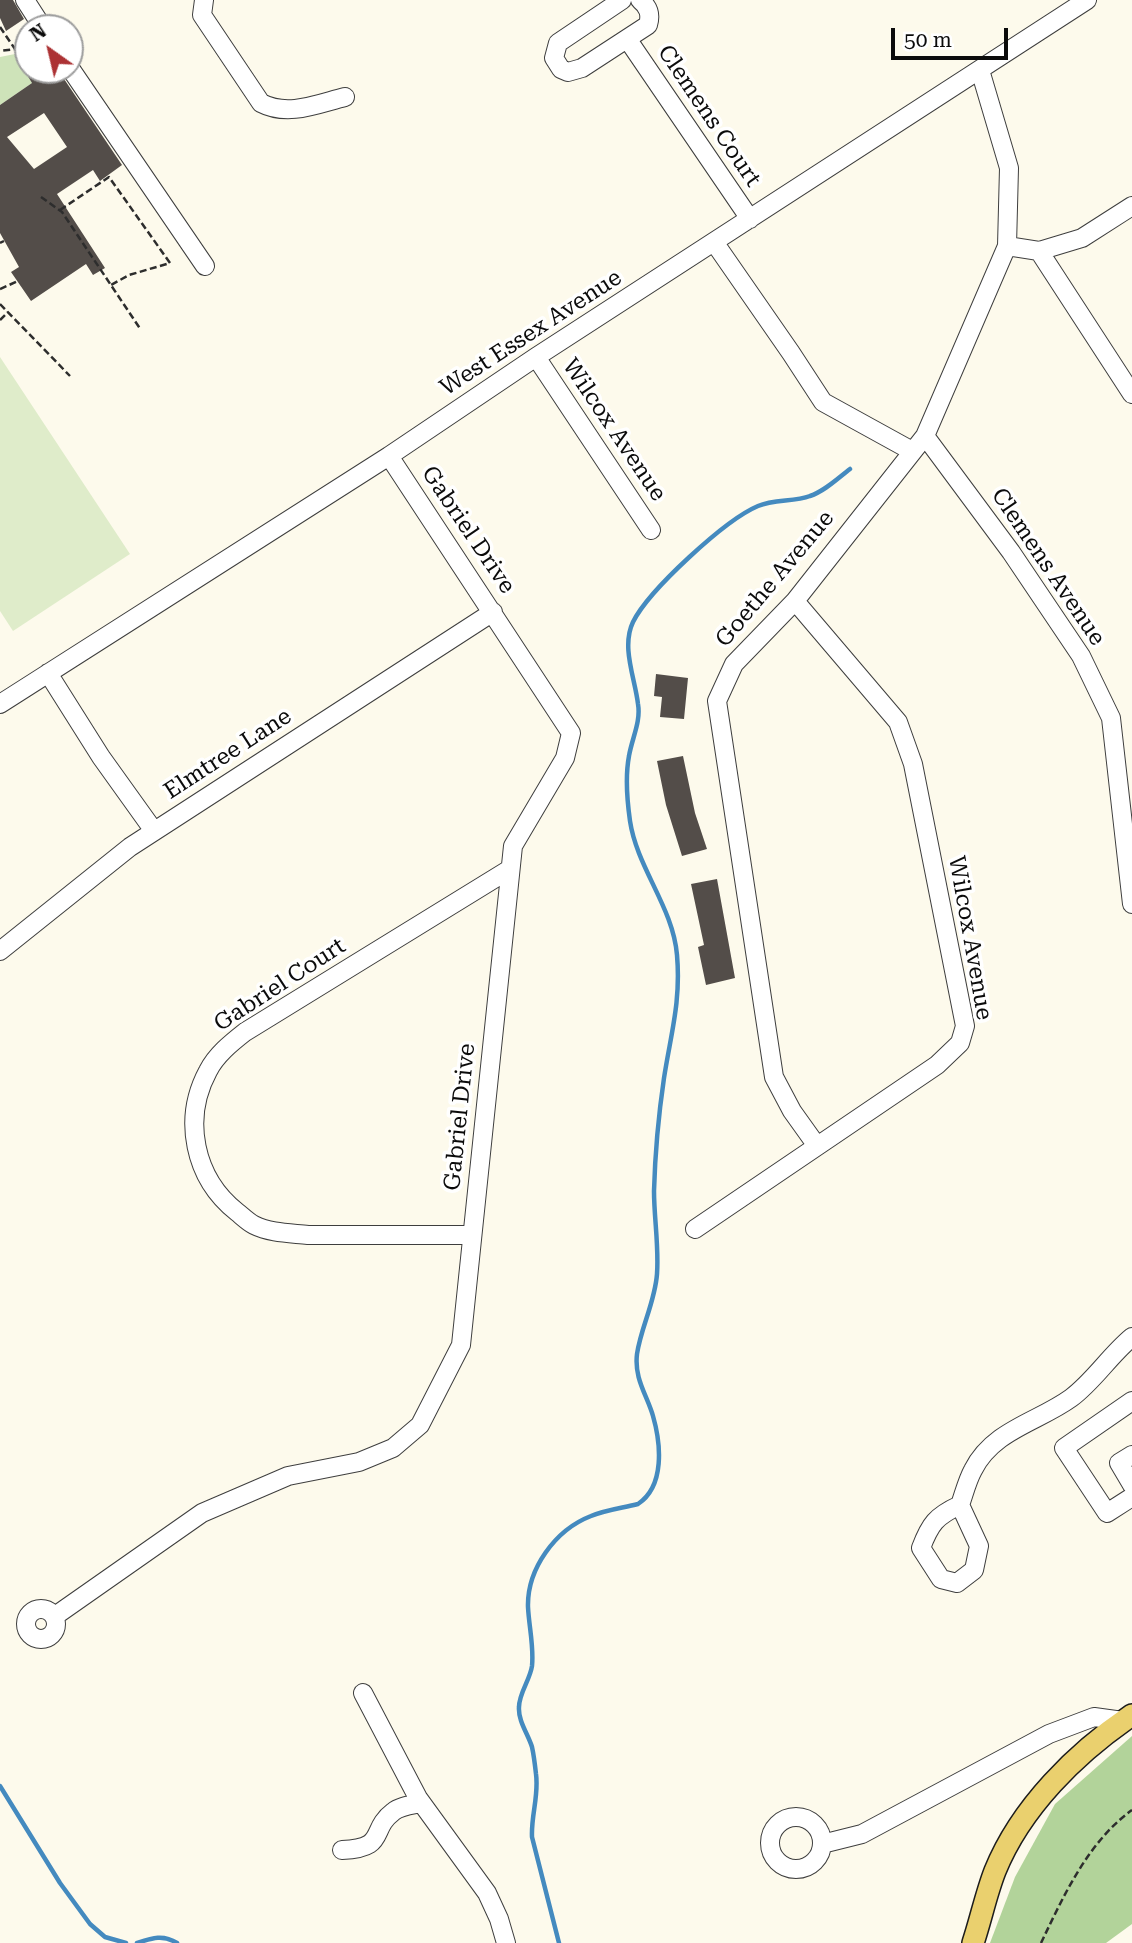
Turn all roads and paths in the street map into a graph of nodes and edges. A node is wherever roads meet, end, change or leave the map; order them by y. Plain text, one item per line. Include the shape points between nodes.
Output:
1 (204, 0) edge
2 (622, 0) edge
3 (640, 0) edge
4 (1087, 0) edge
5 (0, 27) edge
6 (628, 40) junction
7 (0, 51) edge
8 (979, 70) junction
9 (81, 84) edge
10 (345, 97) dead end
11 (41, 197) dead end
12 (1132, 205) edge
13 (60, 211) junction
14 (750, 219) junction
15 (714, 242) junction
16 (1007, 246) junction
17 (1039, 251) junction
18 (205, 267) dead end
19 (18, 281) dead end
20 (110, 285) junction
21 (0, 289) edge
22 (0, 304) edge
23 (8, 312) junction
24 (0, 320) edge
25 (141, 330) dead end
26 (536, 358) junction
27 (70, 376) dead end
28 (1132, 394) edge
29 (925, 436) junction
30 (912, 452) junction
31 (389, 456) junction
32 (652, 530) dead end
33 (795, 601) junction
34 (493, 612) junction
35 (48, 673) junction
36 (0, 704) edge
37 (154, 831) junction
38 (510, 869) junction
39 (1131, 903) edge
40 (0, 951) edge
41 (817, 1146) junction
42 (695, 1229) dead end
43 (472, 1235) junction
44 (1132, 1337) edge
45 (1132, 1401) edge
46 (1132, 1455) edge
47 (1132, 1485) edge
48 (1132, 1497) edge
49 (960, 1505) dead end
50 (55, 1616) dead end
51 (363, 1693) dead end
52 (1128, 1718) edge
53 (421, 1803) junction
54 (1132, 1810) edge
55 (822, 1844) dead end
56 (342, 1850) dead end
57 (506, 1943) edge
58 (973, 1943) edge
59 (1041, 1943) edge

1 - 10 street via 202,15 261,103 275,110 293,110
2 - 6 street, Clemens Court via 565,36 554,50 554,58 561,69 574,72
3 - 6 street, Clemens Court via 649,12 648,25
4 - 8 street, West Essex Avenue
5 - 7 path via 15,48
6 - 14 street, Clemens Court
8 - 14 street, West Essex Avenue
8 - 16 street, Goethe Avenue via 1009,168
9 - 18 street
11 - 13 path
12 - 17 street via 1082,239
13 - 20 path
13 - 20 path via 109,177 170,262
14 - 15 street, West Essex Avenue
15 - 26 street, West Essex Avenue
15 - 30 street via 822,402
16 - 17 street
16 - 29 street, Goethe Avenue
17 - 28 street
19 - 21 path
20 - 25 path
22 - 23 path
23 - 24 path
23 - 27 path
26 - 31 street, West Essex Avenue
26 - 32 street, Wilcox Avenue
29 - 30 street, Goethe Avenue
29 - 39 street, Clemens Avenue via 1081,656 1111,718
30 - 33 street, Goethe Avenue
31 - 34 street, Gabriel Drive
31 - 35 street, West Essex Avenue
33 - 41 street, Goethe Avenue via 734,664 717,701 775,1077
33 - 41 street, Wilcox Avenue via 898,722 913,764 965,1026 960,1043 937,1065
34 - 37 street, Elmtree Lane
34 - 38 street, Gabriel Drive via 571,733 565,758 513,846
35 - 36 street, West Essex Avenue
35 - 37 street
37 - 40 street, Elmtree Lane
38 - 43 street, Gabriel Drive
38 - 43 street, Gabriel Court via 245,1032 208,1069 196,1098 198,1158 212,1187 254,1224 308,1235
41 - 42 street, Wilcox Avenue
43 - 50 street, Gabriel Drive via 461,1345 420,1425 393,1448 359,1462 288,1476 202,1513
44 - 49 street via 1071,1398 992,1445 974,1469
45 - 48 street via 1064,1448 1107,1513
46 - 47 street via 1119,1463
51 - 53 street
52 - 55 street via 1094,1717 1049,1734 862,1834
52 - 58 main road via 1083,1752 1022,1821 996,1870
53 - 56 street via 393,1811 371,1844
53 - 57 street via 487,1893
54 - 59 path via 1099,1839

